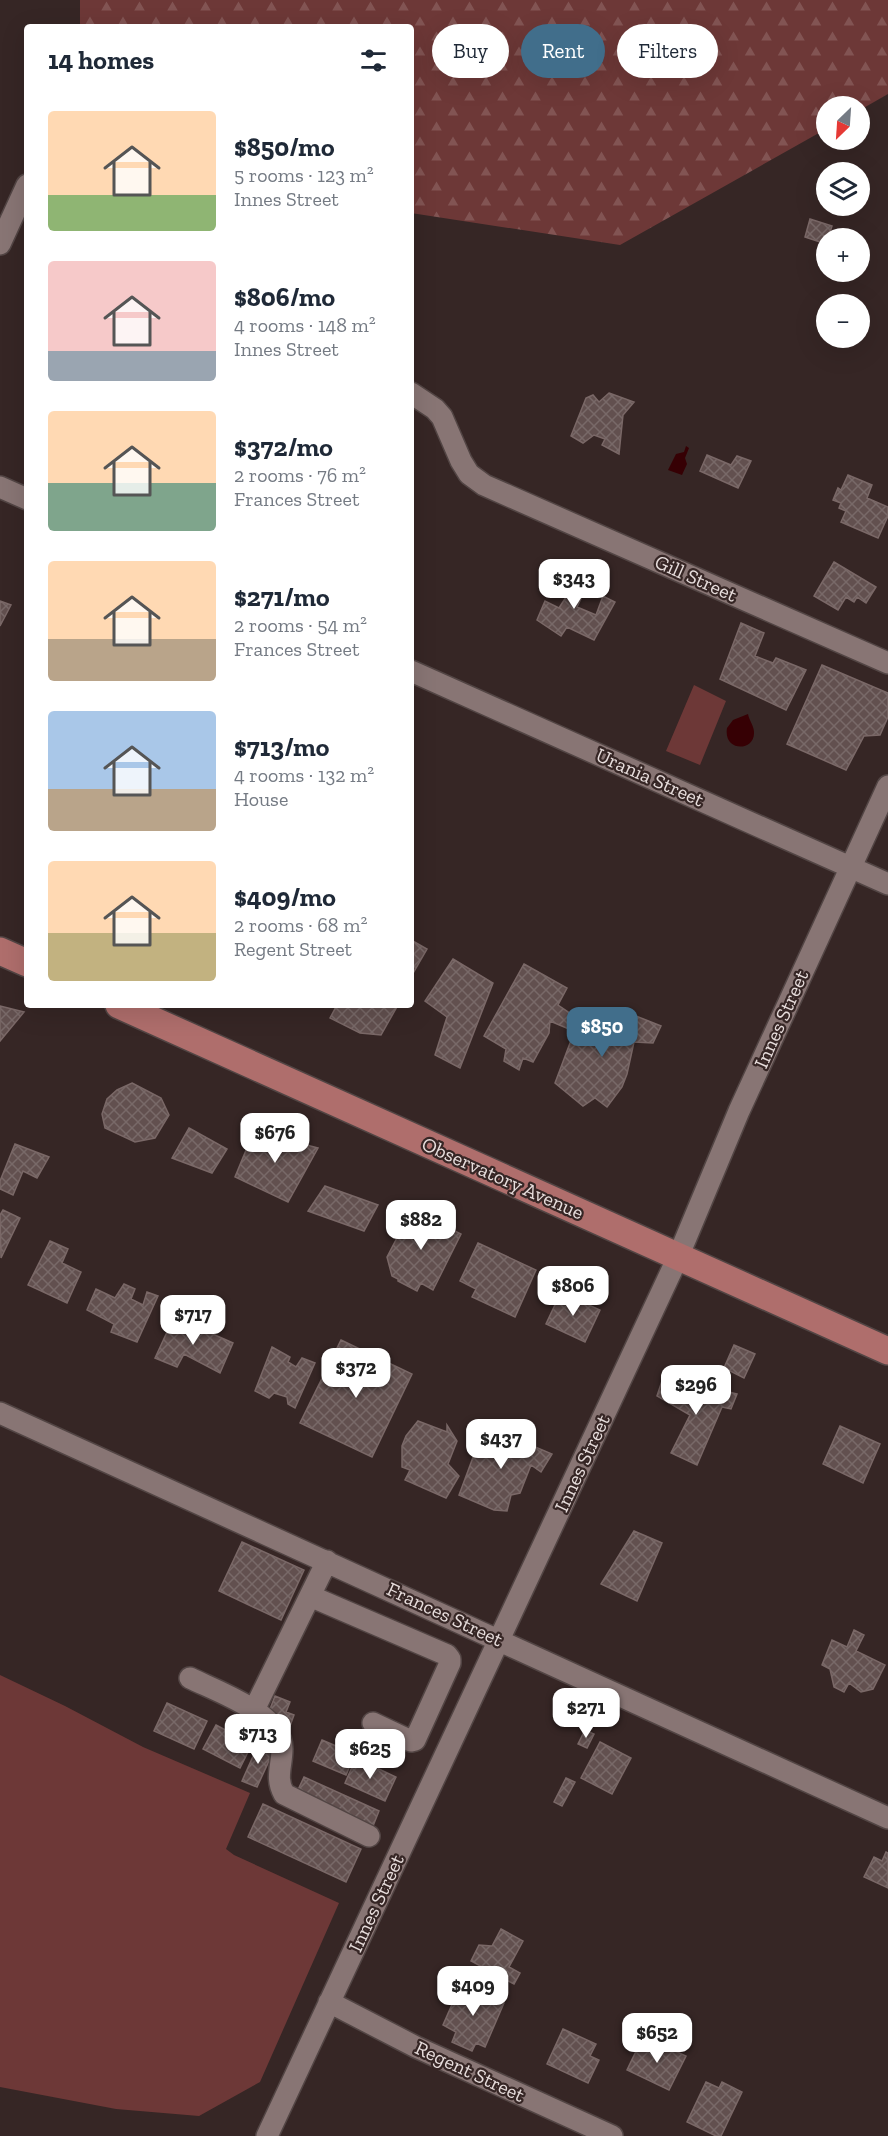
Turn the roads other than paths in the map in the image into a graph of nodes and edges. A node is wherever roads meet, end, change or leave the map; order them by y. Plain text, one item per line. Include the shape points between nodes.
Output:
1 (24, 192) edge
2 (0, 244) edge
3 (414, 395) edge
4 (0, 487) edge
5 (24, 498) edge
6 (888, 663) edge
7 (414, 672) edge
8 (888, 786) edge
9 (850, 867) junction
10 (888, 884) edge
11 (0, 951) edge
12 (24, 962) edge
13 (126, 1008) edge
14 (678, 1257) junction
15 (888, 1351) edge
16 (0, 1413) edge
17 (327, 1561) junction
18 (310, 1596) junction
19 (500, 1640) junction
20 (190, 1678) dead end
21 (254, 1710) junction
22 (373, 1723) dead end
23 (888, 1818) edge
24 (369, 1836) dead end
25 (329, 2002) junction
26 (267, 2136) edge
27 (612, 2136) edge

1 - 2 street
3 - 6 street, Gill Street via 442,417 469,474 484,484
4 - 5 street
7 - 9 street, Urania Street
8 - 9 street, Innes Street
9 - 10 street, Urania Street
9 - 14 street, Innes Street via 739,1111
11 - 12 main road
13 - 14 main road, Observatory Avenue
14 - 15 main road, Observatory Avenue
14 - 19 street, Innes Street
16 - 17 street, Frances Street
17 - 18 street
17 - 19 street, Frances Street
18 - 21 street
18 - 22 street via 450,1659 415,1740
19 - 23 street, Frances Street
19 - 25 street, Innes Street
20 - 21 street
21 - 24 street via 275,1727 281,1738 279,1784 284,1794
25 - 26 street, Innes Street
25 - 27 street, Regent Street via 416,2047

